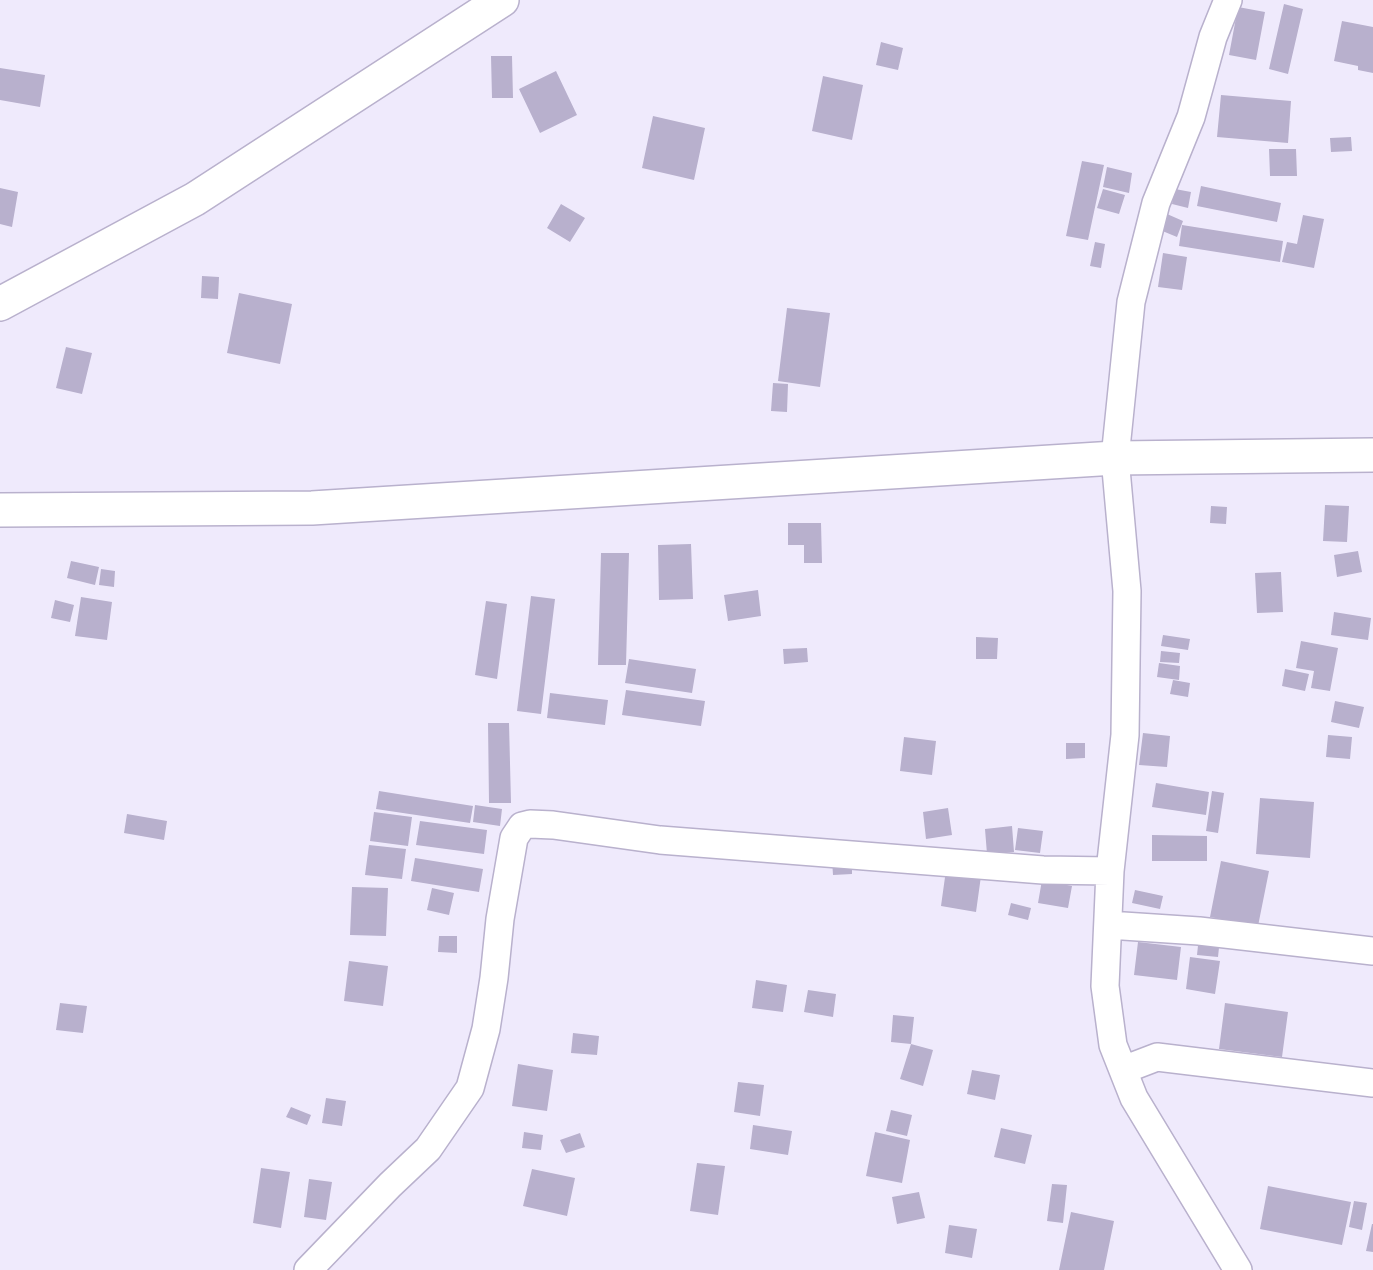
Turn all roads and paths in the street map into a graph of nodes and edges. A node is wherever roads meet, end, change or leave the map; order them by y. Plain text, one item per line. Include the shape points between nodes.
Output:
1 (502, 0) edge
2 (1228, 0) edge
3 (0, 304) edge
4 (1373, 455) edge
5 (1115, 458) junction
6 (0, 510) edge
7 (1110, 872) junction
8 (1108, 925) junction
9 (1373, 951) edge
10 (1123, 1070) junction
11 (1373, 1083) edge
12 (308, 1270) edge
13 (1238, 1270) edge

1 - 3 main road via 195,198
2 - 5 street via 1213,37 1191,117 1156,203 1131,302
4 - 5 main road
5 - 6 main road via 312,508
5 - 7 street via 1127,627 1125,735
7 - 8 street
7 - 12 street via 660,840 553,825 522,826 514,838 486,1029 470,1088 428,1149
8 - 9 street
8 - 10 street via 1105,986 1113,1046
10 - 11 street via 1157,1057
10 - 13 street via 1161,1145

